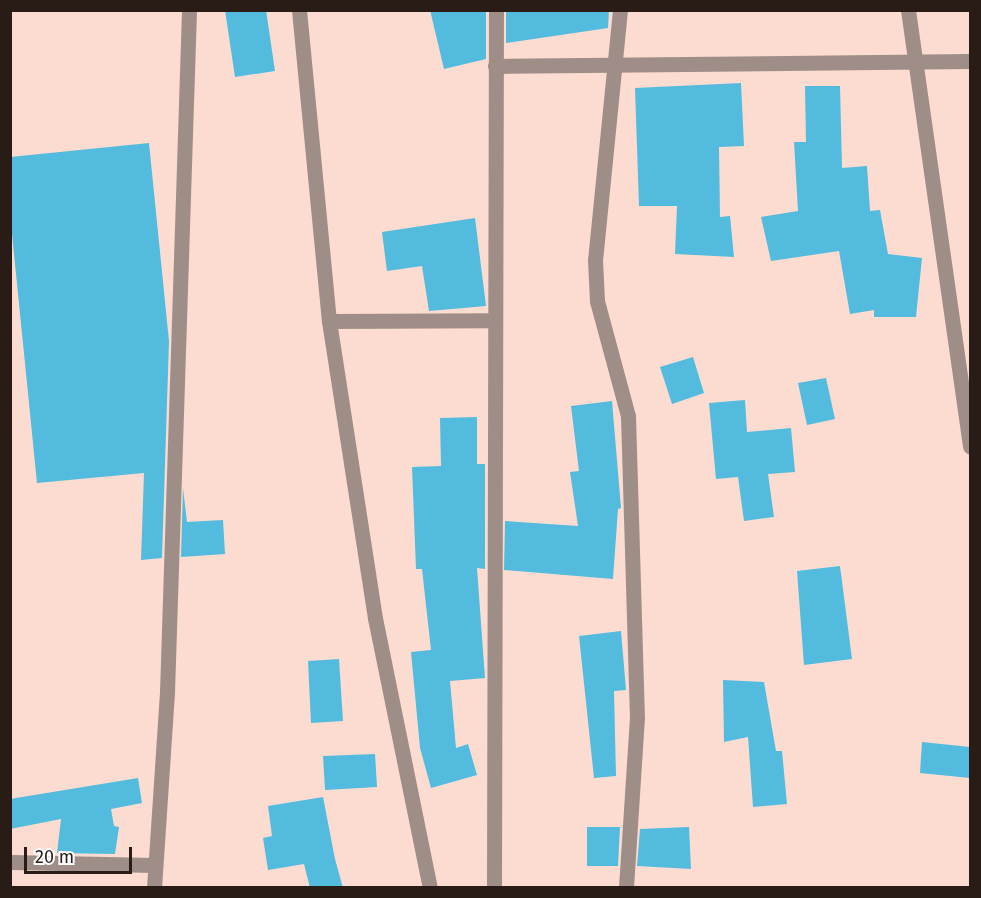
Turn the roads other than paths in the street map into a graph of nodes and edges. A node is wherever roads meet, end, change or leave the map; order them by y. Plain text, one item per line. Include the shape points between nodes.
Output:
1 (189, 10) edge
2 (300, 10) edge
3 (496, 10) edge
4 (620, 10) edge
5 (909, 10) edge
6 (970, 61) edge
7 (917, 62) junction
8 (614, 65) junction
9 (495, 66) junction
10 (495, 320) junction
11 (329, 321) junction
12 (970, 447) edge
13 (10, 862) edge
14 (154, 865) junction
15 (154, 888) edge
16 (430, 888) edge
17 (494, 888) edge
18 (626, 888) edge

1 - 14 street via 167,692
2 - 11 street
3 - 9 street
4 - 8 street
5 - 7 street
6 - 7 street
7 - 8 street
7 - 12 street
8 - 9 street
8 - 18 street via 595,260 597,301 628,416 637,717
9 - 10 street
10 - 11 street
10 - 17 street
11 - 16 street via 375,618
13 - 14 street
14 - 15 street

